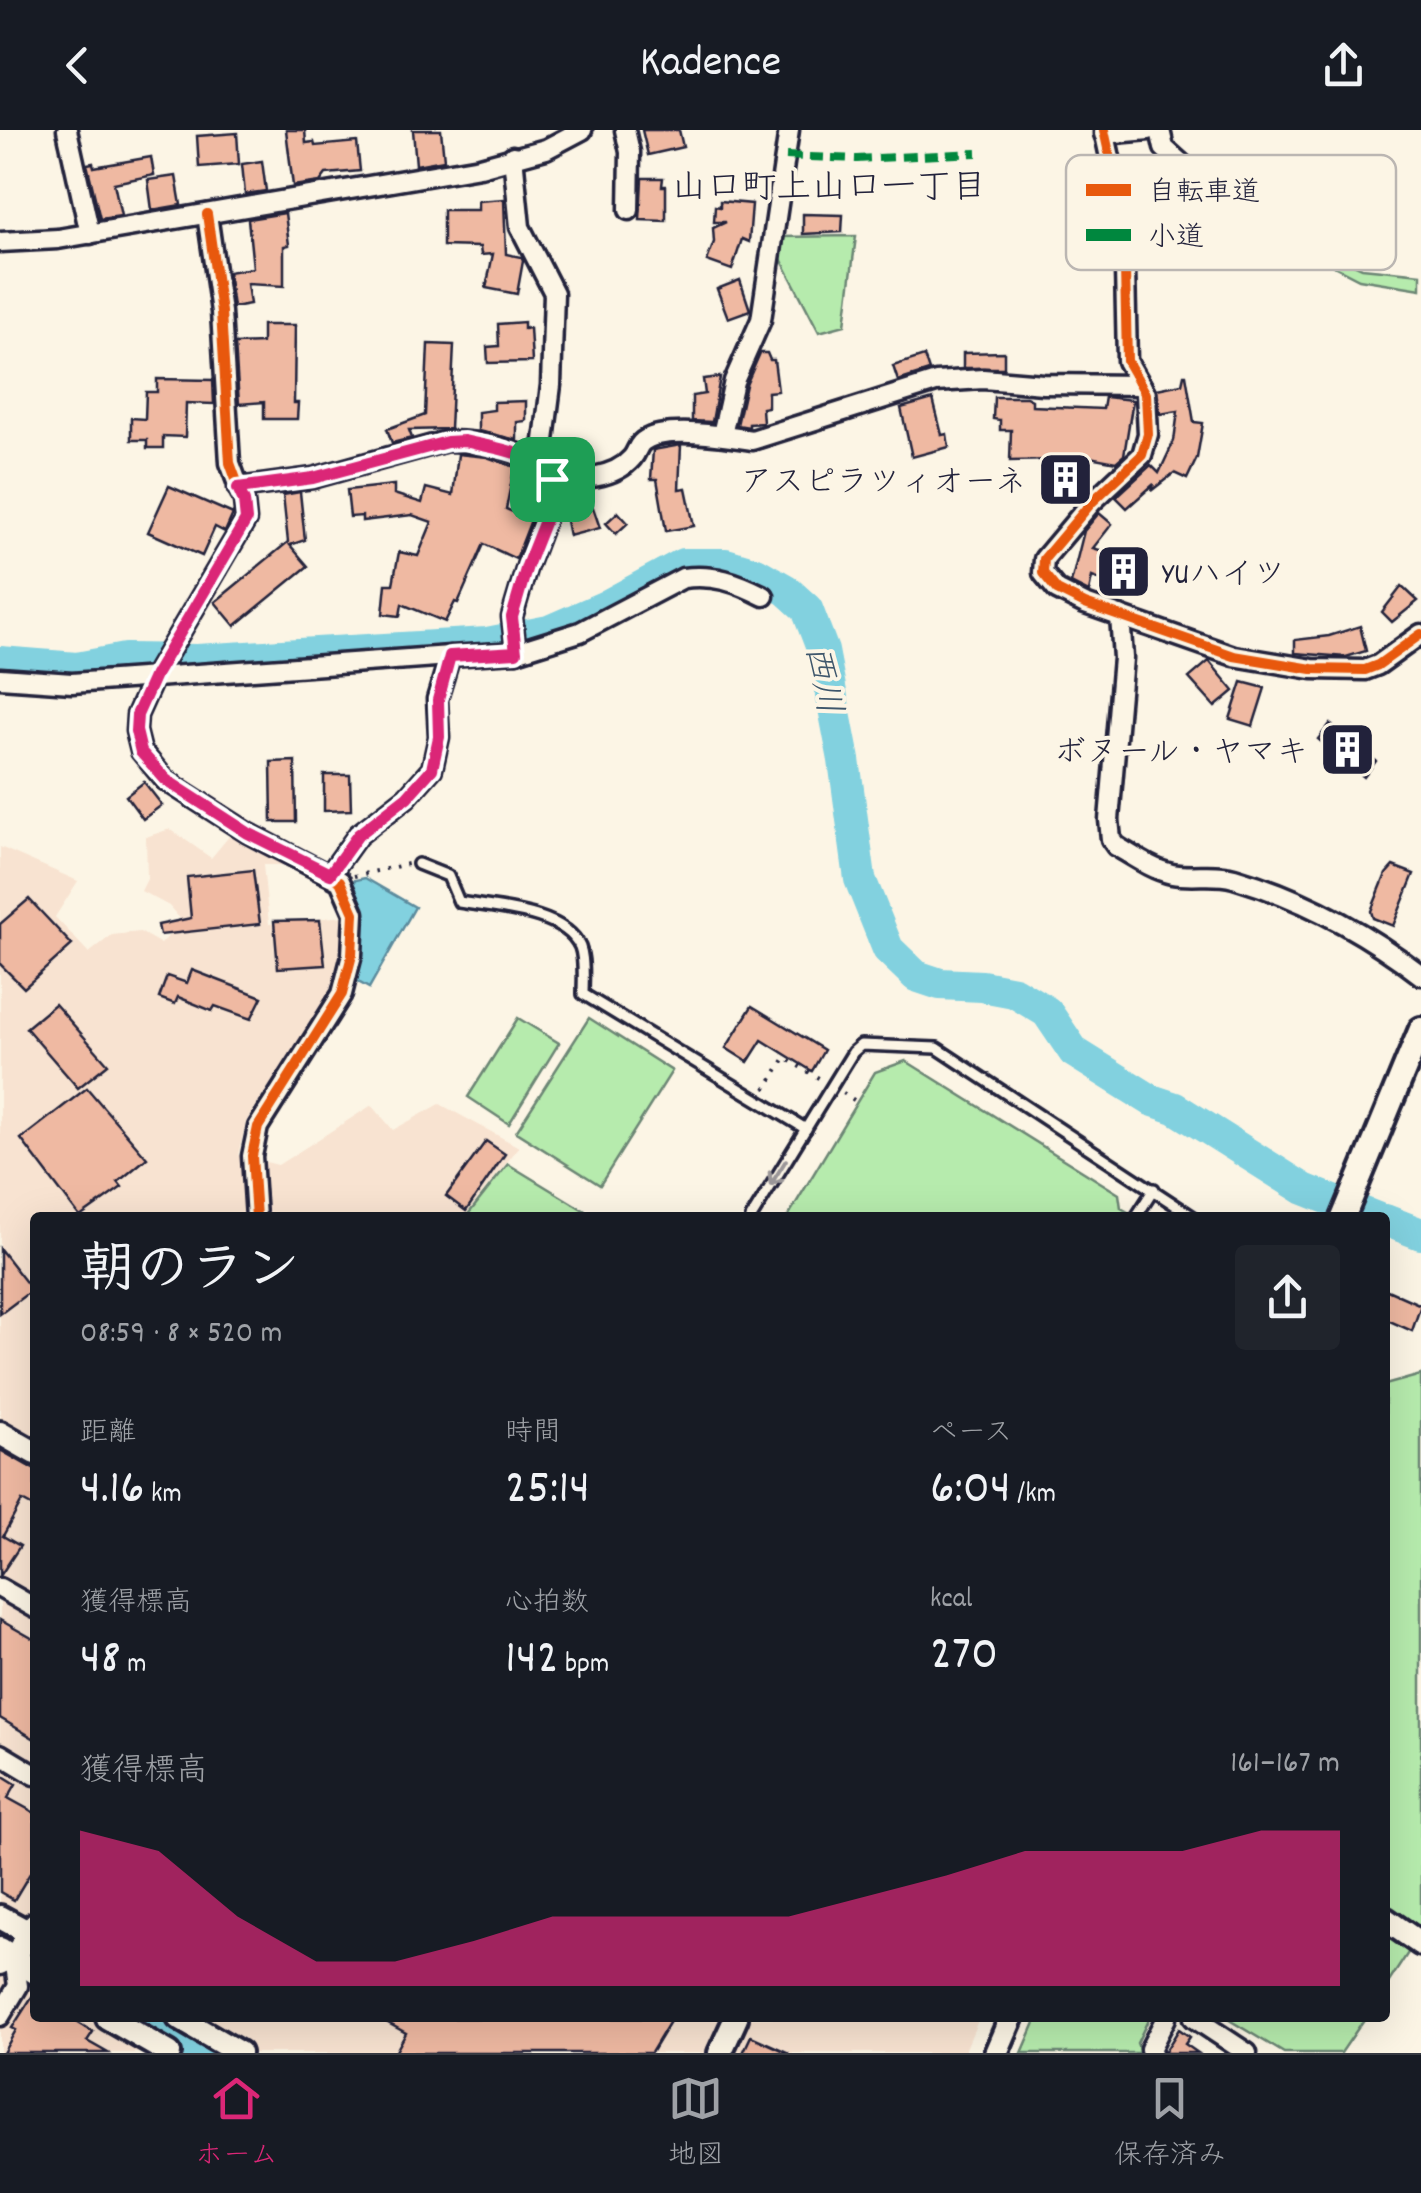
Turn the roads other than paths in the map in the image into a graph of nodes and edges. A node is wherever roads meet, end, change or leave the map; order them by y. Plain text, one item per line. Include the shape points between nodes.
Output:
1 (67, 130) edge
2 (582, 130) edge
3 (625, 130) edge
4 (789, 130) edge
5 (1149, 130) edge
6 (1160, 130) edge
7 (1104, 132) edge
8 (1172, 155) edge
9 (514, 156) junction
10 (629, 210) dead end
11 (207, 214) junction
12 (90, 234) junction
13 (0, 242) edge
14 (1125, 270) edge
15 (1141, 384) junction
16 (722, 435) junction
17 (546, 472) junction
18 (238, 488) junction
19 (764, 596) dead end
20 (1120, 616) junction
21 (1421, 634) edge
22 (516, 652) junction
23 (450, 656) junction
24 (156, 672) junction
25 (0, 678) edge
26 (418, 864) dead end
27 (339, 876) junction
28 (1421, 975) edge
29 (1421, 1029) edge
30 (806, 1129) junction
31 (1154, 1189) junction
32 (256, 1212) edge
33 (755, 1212) edge
34 (1139, 1212) edge
35 (1187, 1212) edge
36 (1345, 1212) edge
37 (0, 1433) edge
38 (30, 1451) edge
39 (0, 1588) edge
40 (30, 1605) edge
41 (0, 1754) edge
42 (30, 1772) edge
43 (0, 1917) edge
44 (1390, 1922) edge
45 (30, 1930) edge
46 (30, 1934) edge
47 (1421, 1944) edge
48 (5, 1957) edge
49 (30, 1970) edge
50 (0, 2016) edge
51 (115, 2022) edge
52 (186, 2022) edge
53 (734, 2022) edge
54 (1009, 2022) edge
55 (1164, 2022) edge
56 (1200, 2022) edge
57 (168, 2053) edge
58 (239, 2053) edge
59 (720, 2053) edge
60 (996, 2053) edge
61 (1152, 2053) edge
62 (1247, 2053) edge

1 - 12 street
2 - 9 street
3 - 10 street
4 - 16 street via 760,320 734,381
5 - 7 street
6 - 8 street
9 - 11 street
9 - 17 street via 520,227 554,294
11 - 12 street
11 - 18 street via 230,463
12 - 13 street
14 - 15 street via 1127,361
15 - 16 street via 936,382 752,440
15 - 20 street via 1148,424 1142,455 1092,502 1043,566 1058,590
16 - 17 street via 658,434 640,442 631,460 594,478
17 - 18 street via 526,456 464,441 313,478
17 - 22 street via 546,518 512,617
18 - 24 street via 246,520
19 - 22 street via 729,578 683,578 580,632
20 - 21 street via 1234,656 1312,669 1365,670
20 - 28 street via 1124,635 1109,820 1116,846 1174,874 1233,877 1336,919
22 - 23 street
23 - 24 street
23 - 27 street via 432,769 358,835
24 - 25 street via 72,682
24 - 27 street via 136,731 141,752 166,780 248,833
26 - 30 lane via 448,876 459,902 548,918 581,948 583,994
27 - 32 street via 354,914 352,955 342,994 258,1126 252,1156
29 - 36 street
30 - 31 lane via 861,1045 929,1045
30 -> 33 lane
31 - 34 lane
31 - 35 lane
37 - 38 street
39 - 40 street
41 - 42 street
43 - 45 street
44 - 47 street
46 - 48 street
48 - 49 street
48 - 50 street via 18,1986
51 - 57 street
52 - 58 street
53 - 59 street
54 - 60 street
55 - 61 street
56 - 62 street

